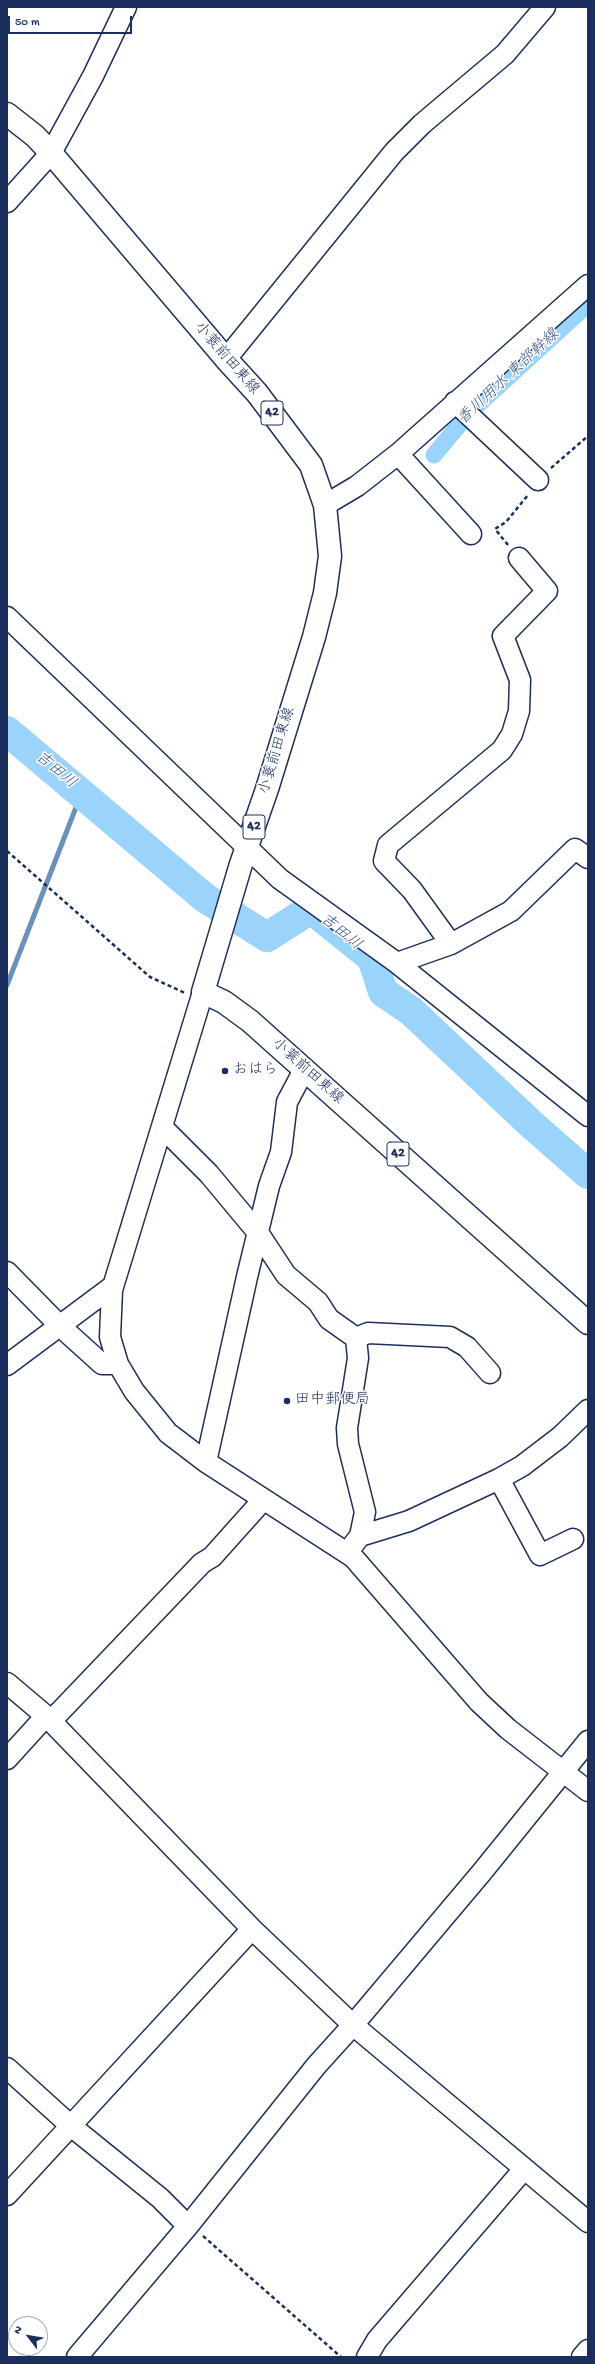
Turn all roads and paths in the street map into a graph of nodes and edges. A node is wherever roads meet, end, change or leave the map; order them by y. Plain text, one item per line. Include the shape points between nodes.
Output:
1 (126, 7) edge
2 (545, 7) edge
3 (7, 114) edge
4 (51, 153) junction
5 (7, 202) edge
6 (588, 285) edge
7 (226, 359) junction
8 (464, 410) junction
9 (588, 436) edge
10 (398, 454) junction
11 (538, 480) junction
12 (325, 505) junction
13 (471, 534) dead end
14 (519, 558) joint
15 (7, 617) edge
16 (7, 851) edge
17 (244, 855) junction
18 (588, 858) edge
19 (451, 944) junction
20 (398, 963) junction
21 (202, 996) junction
22 (304, 1070) junction
23 (588, 1116) edge
24 (162, 1127) junction
25 (259, 1234) junction
26 (7, 1272) edge
27 (113, 1286) junction
28 (588, 1323) edge
29 (61, 1327) junction
30 (356, 1338) junction
31 (118, 1364) junction
32 (7, 1365) edge
33 (490, 1373) dead end
34 (588, 1410) edge
35 (206, 1462) junction
36 (499, 1479) junction
37 (263, 1500) junction
38 (360, 1536) junction
39 (573, 1539) dead end
40 (347, 1553) junction
41 (7, 1683) edge
42 (49, 1719) junction
43 (588, 1741) edge
44 (7, 1759) edge
45 (563, 1771) junction
46 (588, 1791) edge
47 (252, 1929) junction
48 (353, 2025) junction
49 (7, 2068) edge
50 (71, 2126) junction
51 (524, 2169) junction
52 (7, 2195) edge
53 (588, 2222) edge
54 (188, 2226) junction
55 (588, 2350) edge
56 (77, 2357) edge
57 (341, 2357) edge
58 (367, 2357) edge
59 (582, 2357) edge

1 - 4 street via 93,76
2 - 7 street via 505,54 422,124 394,152
3 - 4 main road, 小蓑前田東線 / 42 via 35,136
4 - 5 street
4 - 7 main road, 小蓑前田東線 / 42
6 - 8 street
7 - 12 main road, 小蓑前田東線 / 42 via 257,393 311,465
8 - 10 street
8 - 11 street
9 - 11 path
10 - 12 street via 357,486
10 - 13 street
11 - 14 path via 506,522 495,528
12 - 17 main road, 小蓑前田東線 / 42 via 330,556 325,594
14 - 19 street via 546,591 503,636 520,680 519,711 512,734 502,750 388,845 384,861 412,890
15 - 17 street
16 - 21 path via 150,977
17 - 20 street
17 - 21 main road, 小蓑前田東線 / 42
18 - 19 street via 575,849 511,911
19 - 20 street
20 - 23 street
21 - 22 main road, 小蓑前田東線 / 42 via 224,1002 250,1021
21 - 24 street
22 - 25 street via 287,1102 281,1152 269,1186
22 - 28 main road, 小蓑前田東線 / 42
24 - 25 street via 209,1174
24 - 27 street
25 - 30 street via 286,1275 318,1302 329,1319
25 - 35 street
26 - 29 street
27 - 29 street
27 - 31 street via 110,1337
29 - 31 street via 102,1364
29 - 32 street
30 - 33 street via 368,1333 450,1337 467,1347
30 - 38 street via 358,1358 347,1428 348,1444 365,1512
31 - 35 street via 134,1391 168,1433
34 - 36 street via 560,1437 522,1466
35 - 37 street
36 - 38 street via 409,1521
36 - 39 street via 540,1555
37 - 40 street
37 - 42 street via 212,1558 202,1563
38 - 40 street
40 - 45 street via 382,1588 416,1632 479,1702
41 - 42 street
42 - 44 street
42 - 47 street
43 - 45 street
45 - 46 street
45 - 48 street
47 - 48 street
47 - 50 street
48 - 51 street
48 - 54 street via 316,2066
49 - 50 street
50 - 52 street
50 - 54 street via 160,2198
51 - 53 street
51 - 58 street via 382,2334
54 - 56 street
54 - 57 path via 207,2239
55 - 59 street

